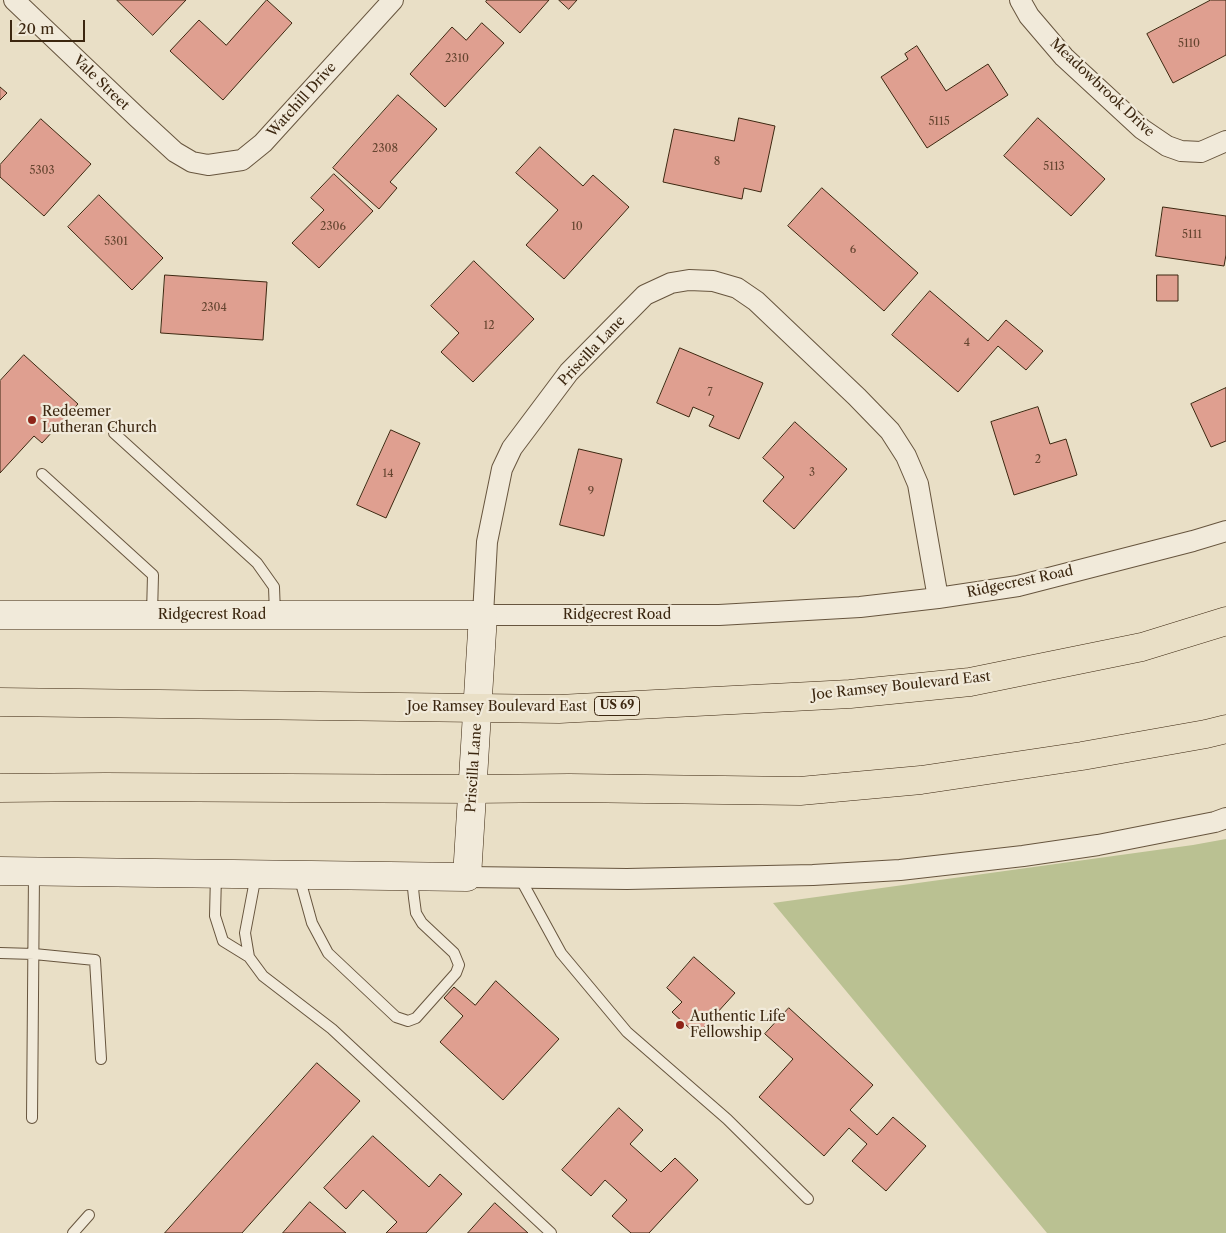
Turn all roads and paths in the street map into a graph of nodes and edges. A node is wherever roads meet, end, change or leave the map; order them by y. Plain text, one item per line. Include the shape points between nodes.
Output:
1 (14, 0) edge
2 (393, 0) edge
3 (1020, 0) edge
4 (1226, 140) edge
5 (192, 162) joint
6 (114, 433) dead end
7 (42, 474) dead end
8 (1226, 531) edge
9 (938, 598) junction
10 (0, 615) edge
11 (152, 615) junction
12 (275, 615) junction
13 (483, 615) junction
14 (1226, 621) edge
15 (0, 702) edge
16 (478, 707) junction
17 (1226, 729) edge
18 (0, 788) edge
19 (472, 789) junction
20 (1226, 818) edge
21 (0, 872) edge
22 (34, 872) junction
23 (216, 874) junction
24 (256, 874) junction
25 (299, 875) junction
26 (412, 876) junction
27 (467, 877) junction
28 (520, 878) junction
29 (0, 954) edge
30 (34, 954) junction
31 (249, 957) junction
32 (101, 1059) dead end
33 (32, 1118) dead end
34 (808, 1199) dead end
35 (90, 1215) dead end
36 (74, 1233) edge
37 (550, 1233) edge

1 - 5 street, Vale Street via 175,152
2 - 5 street, Watchill Drive via 263,143 242,160 208,165
3 - 4 street, Meadowbrook Drive via 1029,16 1064,57 1142,129 1167,146 1201,152
6 - 12 lane via 258,563 274,587
7 - 11 lane via 152,575
8 - 9 street, Ridgecrest Road via 1018,586
9 - 13 street, Ridgecrest Road via 860,607 719,614
9 - 13 street, Priscilla Lane via 918,484 890,431 756,302 737,288 713,281 689,280 671,283 645,295 569,372 512,448 502,469 487,542
10 - 11 street, Ridgecrest Road
11 - 12 street, Ridgecrest Road
12 - 13 street, Ridgecrest Road
13 - 16 street, Priscilla Lane
14 - 16 highway, Joe Ramsey Boulevard East / US 69 via 1142,647 970,682 850,694 559,708
15 - 16 highway, Joe Ramsey Boulevard East / US 69
16 - 19 street, Priscilla Lane
17 - 19 highway via 1082,756 921,780 800,791
18 - 19 highway
19 - 27 street, Priscilla Lane
20 - 28 street via 1098,845 900,870 813,875
21 - 22 street
22 - 23 street
22 - 30 lane
23 - 24 street
23 - 31 lane via 215,916 222,941
24 - 25 street
24 - 31 lane via 245,933
25 - 26 street
25 - 26 lane via 312,923 328,953 396,1017 408,1021 416,1018 456,973 459,964 454,953 422,923 416,913
26 - 27 street
27 - 28 street
28 - 34 lane via 562,953 627,1032 728,1120
29 - 30 lane
30 - 32 lane via 95,960
30 - 33 lane
31 - 37 lane via 264,976 332,1030
35 - 36 lane

